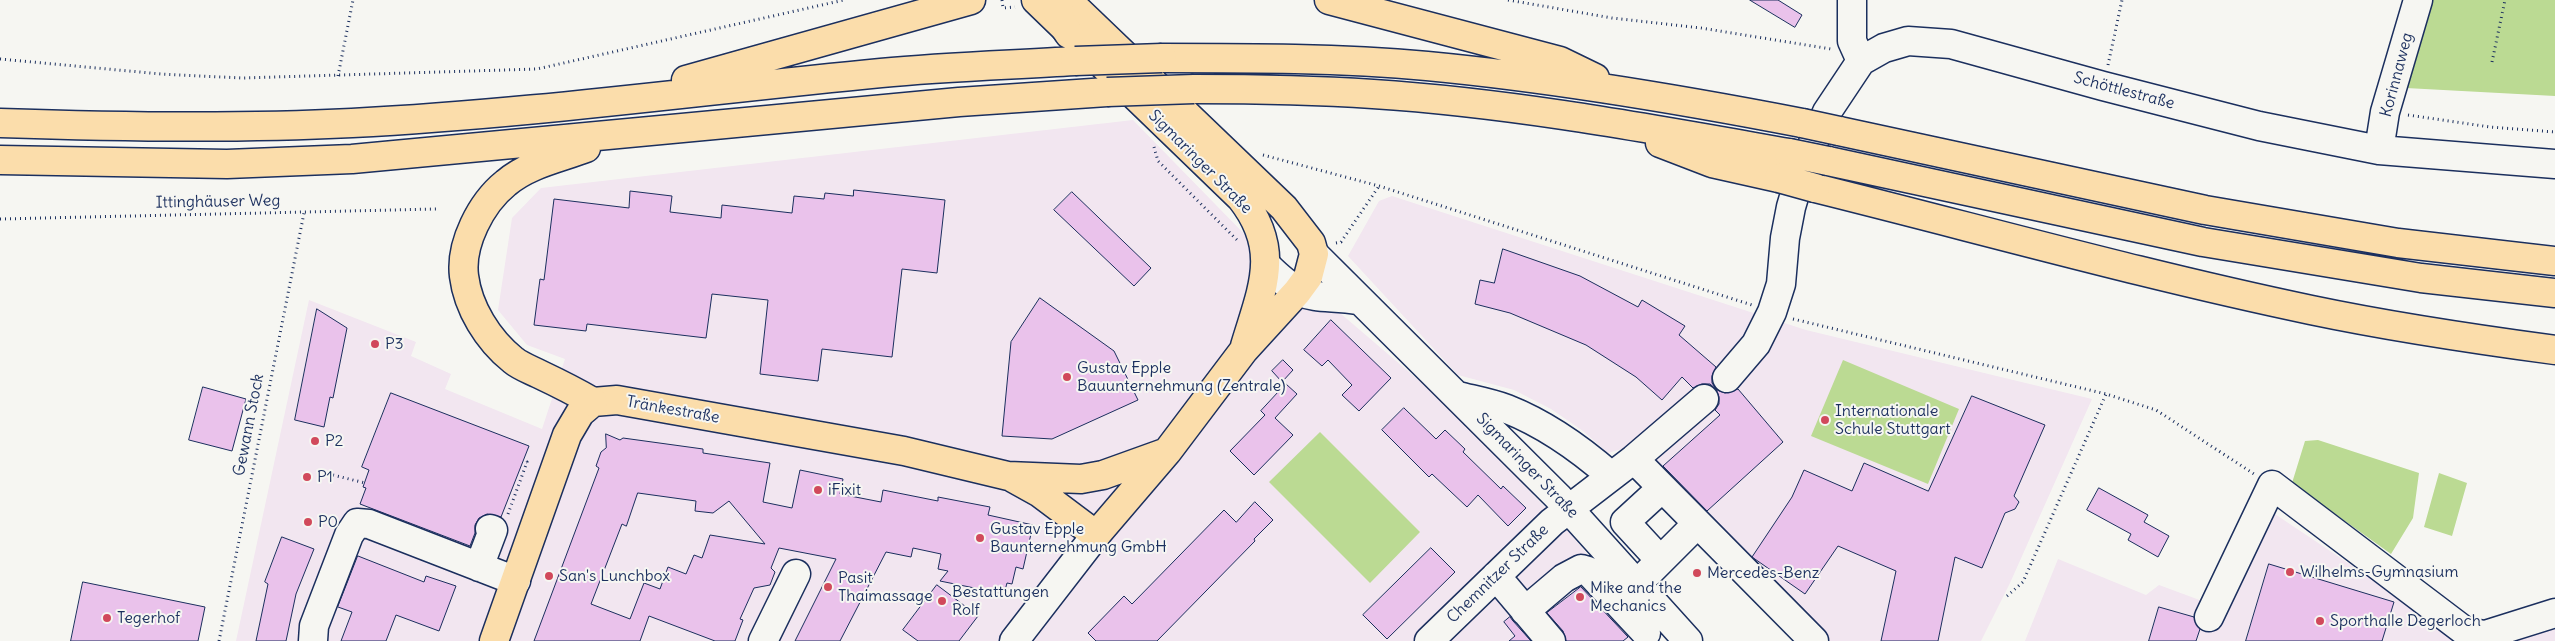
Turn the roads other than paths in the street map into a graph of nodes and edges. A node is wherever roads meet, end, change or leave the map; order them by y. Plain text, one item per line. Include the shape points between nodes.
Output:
1 (1036, 0) edge
2 (1060, 0) edge
3 (1067, 0) edge
4 (1328, 0) edge
5 (1852, 0) edge
6 (2418, 0) edge
7 (964, 1) edge
8 (1069, 34) junction
9 (1861, 61) junction
10 (1619, 90) junction
11 (615, 100) junction
12 (1597, 120) junction
13 (0, 123) edge
14 (618, 135) junction
15 (2379, 150) junction
16 (0, 160) edge
17 (2555, 164) edge
18 (1314, 254) junction
19 (2555, 261) edge
20 (1266, 265) junction
21 (1297, 292) junction
22 (2555, 293) edge
23 (1358, 300) junction
24 (1244, 350) junction
25 (2555, 350) edge
26 (1727, 378) dead end
27 (1458, 396) junction
28 (1704, 399) dead end
29 (593, 402) junction
30 (1167, 452) junction
31 (1634, 459) junction
32 (1610, 475) junction
33 (1008, 476) junction
34 (1662, 488) junction
35 (1568, 508) junction
36 (1698, 524) junction
37 (490, 529) dead end
38 (1096, 535) junction
39 (1660, 560) junction
40 (479, 568) junction
41 (796, 574) dead end
42 (1496, 576) junction
43 (516, 581) junction
44 (1637, 583) junction
45 (1526, 611) junction
46 (2555, 613) edge
47 (2209, 618) dead end
48 (1649, 630) edge
49 (313, 641) edge
50 (494, 641) edge
51 (763, 641) edge
52 (1014, 641) edge
53 (1429, 641) edge
54 (1551, 641) edge
55 (1688, 641) edge
56 (1814, 641) edge

1 - 8 main road, Sigmaringer Straße
2 - 8 main road via 1058,17
3 - 18 main road, Sigmaringer Straße via 1284,208 1306,233
4 - 10 main road via 1560,61
5 - 9 street via 1852,41
6 - 15 street, Korinnaweg via 2385,112
7 - 11 main road
8 - 20 main road, Sigmaringer Straße via 1241,198 1254,214 1264,240
9 - 15 street, Schöttlestraße via 1884,48 1908,41 1951,44 2259,126
9 - 26 street, Schöttlestraße via 1827,112 1804,163 1791,207 1781,284 1772,312 1756,344
10 - 11 main road, bridge via 1426,66 1318,59 1162,58 884,73
10 - 19 main road, bridge via 1802,123 2204,210 2398,243
11 - 13 main road via 474,115 351,123 221,127
12 - 14 main road, bridge via 1373,94 1194,89 959,102
12 - 22 main road, bridge via 1789,153 2222,245 2421,278
12 - 25 main road, bridge via 1712,163 2090,258 2311,310 2441,335
14 - 16 main road via 352,159 227,164
14 - 29 main road via 532,167 507,182 491,197 477,220 467,247 464,276 473,308 490,338 514,361
15 - 17 street, Schöttlestraße
18 - 21 main road via 1308,276
18 - 23 street, Sigmaringer Straße
20 - 21 street
20 - 24 main road, Sigmaringer Straße
21 - 23 street via 1308,296
21 - 24 main road
23 - 27 street, Sigmaringer Straße
24 - 30 main road
27 - 32 street via 1528,418 1586,454
27 - 35 street, Sigmaringer Straße
28 - 31 street, Chemnitzer Straße
29 - 33 main road, Tränkestraße via 618,400 792,430 904,451
29 - 43 main road via 580,413 568,434
30 - 33 main road, Tränkestraße via 1103,476 1081,479
30 - 38 main road
31 - 32 street, Chemnitzer Straße
31 - 34 street
32 - 35 street, Chemnitzer Straße
33 - 38 main road, Tränkestraße via 1040,493
34 - 36 street
34 - 39 street via 1625,522
35 - 42 street, Chemnitzer Straße
35 - 44 street, Sigmaringer Straße
36 - 39 street
36 - 56 street
37 - 40 street via 493,530
38 - 52 street
39 - 44 street
40 - 43 street
40 - 49 street via 369,524 357,523 349,535 318,617
41 - 51 street
42 - 45 street
42 - 53 street, Chemnitzer Straße
43 - 50 main road
44 - 48 street, Sigmaringer Straße
45 - 48 street via 1564,578 1581,569 1588,571
45 - 54 street
46 - 47 street via 2485,635 2466,632 2272,485
48 - 55 street, Sigmaringer Straße

